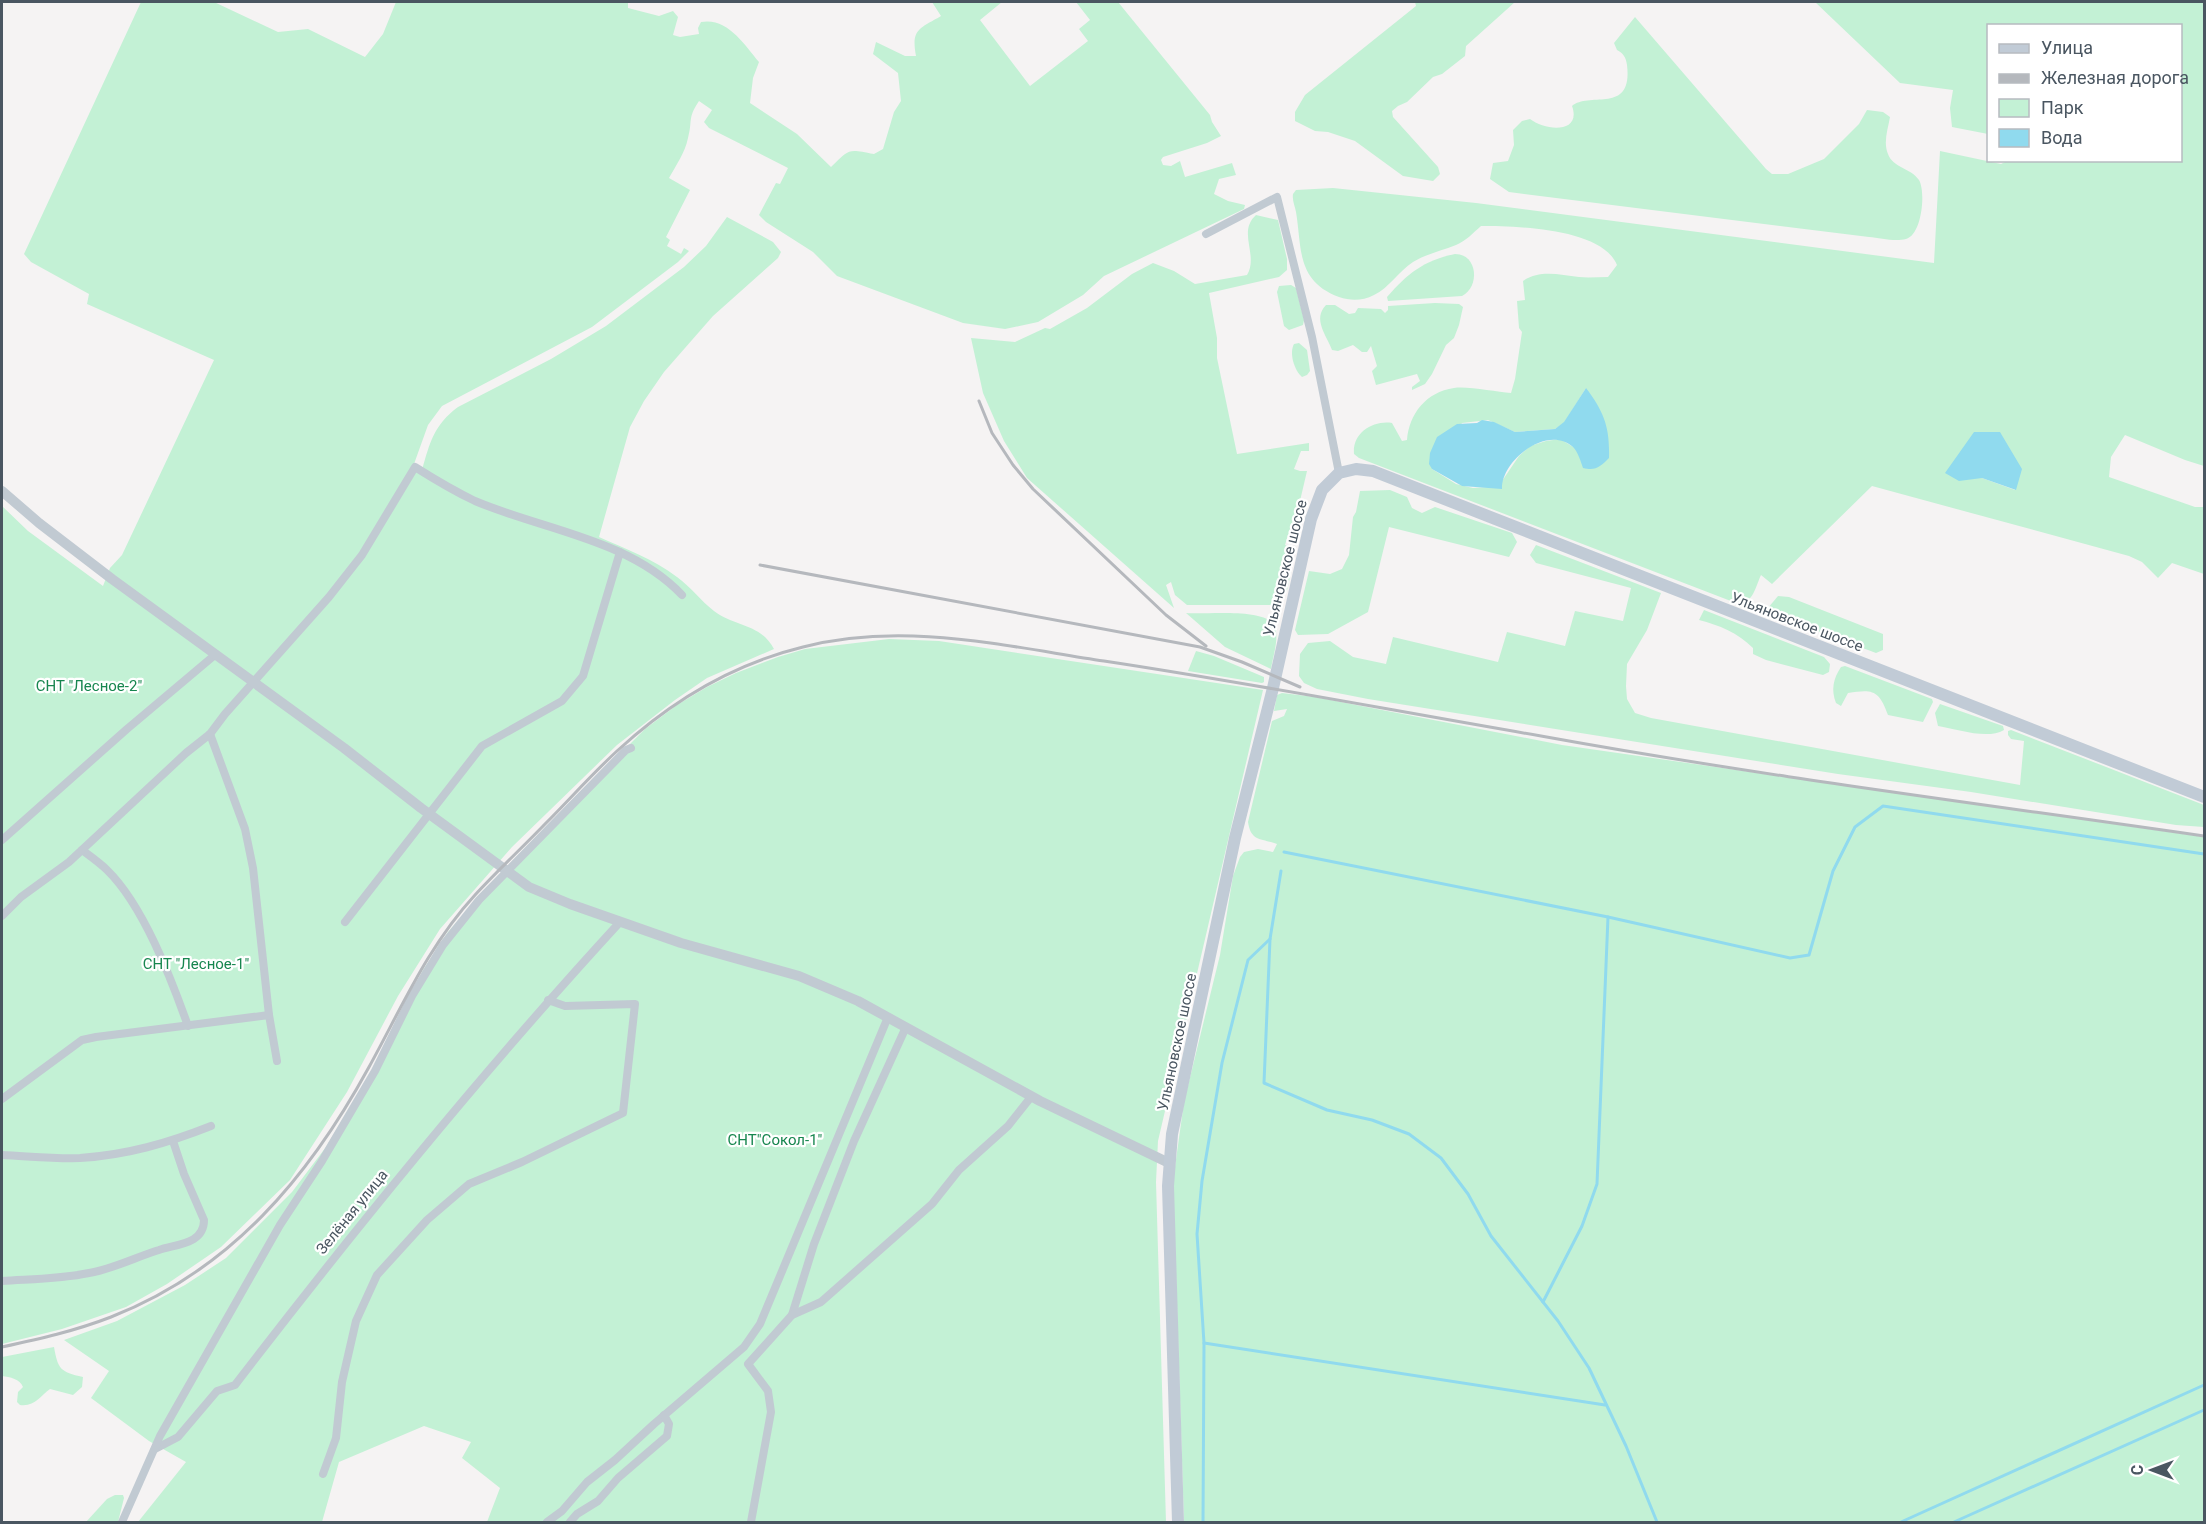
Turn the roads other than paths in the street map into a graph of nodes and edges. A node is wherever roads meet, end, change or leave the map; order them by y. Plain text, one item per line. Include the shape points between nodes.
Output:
1 (1206, 234) dead end
2 (1339, 474) junction
3 (2, 491) edge
4 (620, 552) junction
5 (682, 595) dead end
6 (216, 654) junction
7 (254, 684) junction
8 (210, 734) junction
9 (631, 748) dead end
10 (2205, 797) edge
11 (428, 814) junction
12 (2, 840) edge
13 (82, 850) junction
14 (506, 872) junction
15 (2, 916) edge
16 (345, 922) dead end
17 (620, 922) junction
18 (548, 1000) junction
19 (269, 1015) junction
20 (888, 1017) junction
21 (188, 1026) junction
22 (906, 1027) junction
23 (277, 1061) dead end
24 (1031, 1097) junction
25 (2, 1099) edge
26 (211, 1126) dead end
27 (173, 1141) junction
28 (2, 1155) edge
29 (1169, 1163) junction
30 (2, 1281) edge
31 (792, 1315) junction
32 (664, 1415) junction
33 (155, 1449) junction
34 (323, 1474) dead end
35 (122, 1522) edge
36 (547, 1522) edge
37 (570, 1522) edge
38 (751, 1522) edge
39 (1178, 1522) edge

1 - 2 street via 1276,197 1312,337
2 - 10 main road, Ульяновское шоссе via 1356,469 1374,471
2 - 29 main road, Ульяновское шоссе via 1322,490 1311,519 1235,838
3 - 6 street via 112,579
4 - 5 street via 666,579
4 - 7 street via 476,501 415,467 362,555
4 - 11 street via 584,676 562,701 482,746
6 - 7 street
6 - 12 street
7 - 8 street
7 - 11 street
8 - 13 street
8 - 19 street via 245,829
9 - 14 street
11 - 14 street
11 - 16 street
13 - 15 street
13 - 21 street via 107,870 129,898 157,949
14 - 17 street via 529,887
14 - 33 street via 479,900 426,971 375,1071 268,1245
17 - 18 street, Зелёная улица
17 - 20 street via 799,976
18 - 33 street, Зелёная улица via 332,1259 235,1385 217,1391 178,1437
18 - 34 street via 565,1006 635,1004 623,1113 469,1184 428,1220 377,1275 356,1322 342,1382 336,1438
19 - 21 street
19 - 23 street
20 - 22 street
20 - 32 street via 760,1324 744,1347
21 - 25 street via 82,1040
22 - 24 street
22 - 31 street via 854,1141 814,1244
24 - 29 street
24 - 31 street via 1008,1126 959,1170 932,1204 821,1302
26 - 27 street
27 - 28 street via 120,1154 79,1158
27 - 30 street via 204,1220 200,1235 192,1241 90,1273
29 - 39 main road, Ульяновское шоссе
31 - 38 street via 748,1364 768,1391 771,1412
32 - 36 street
32 - 37 street via 669,1424 667,1436
33 - 35 street

